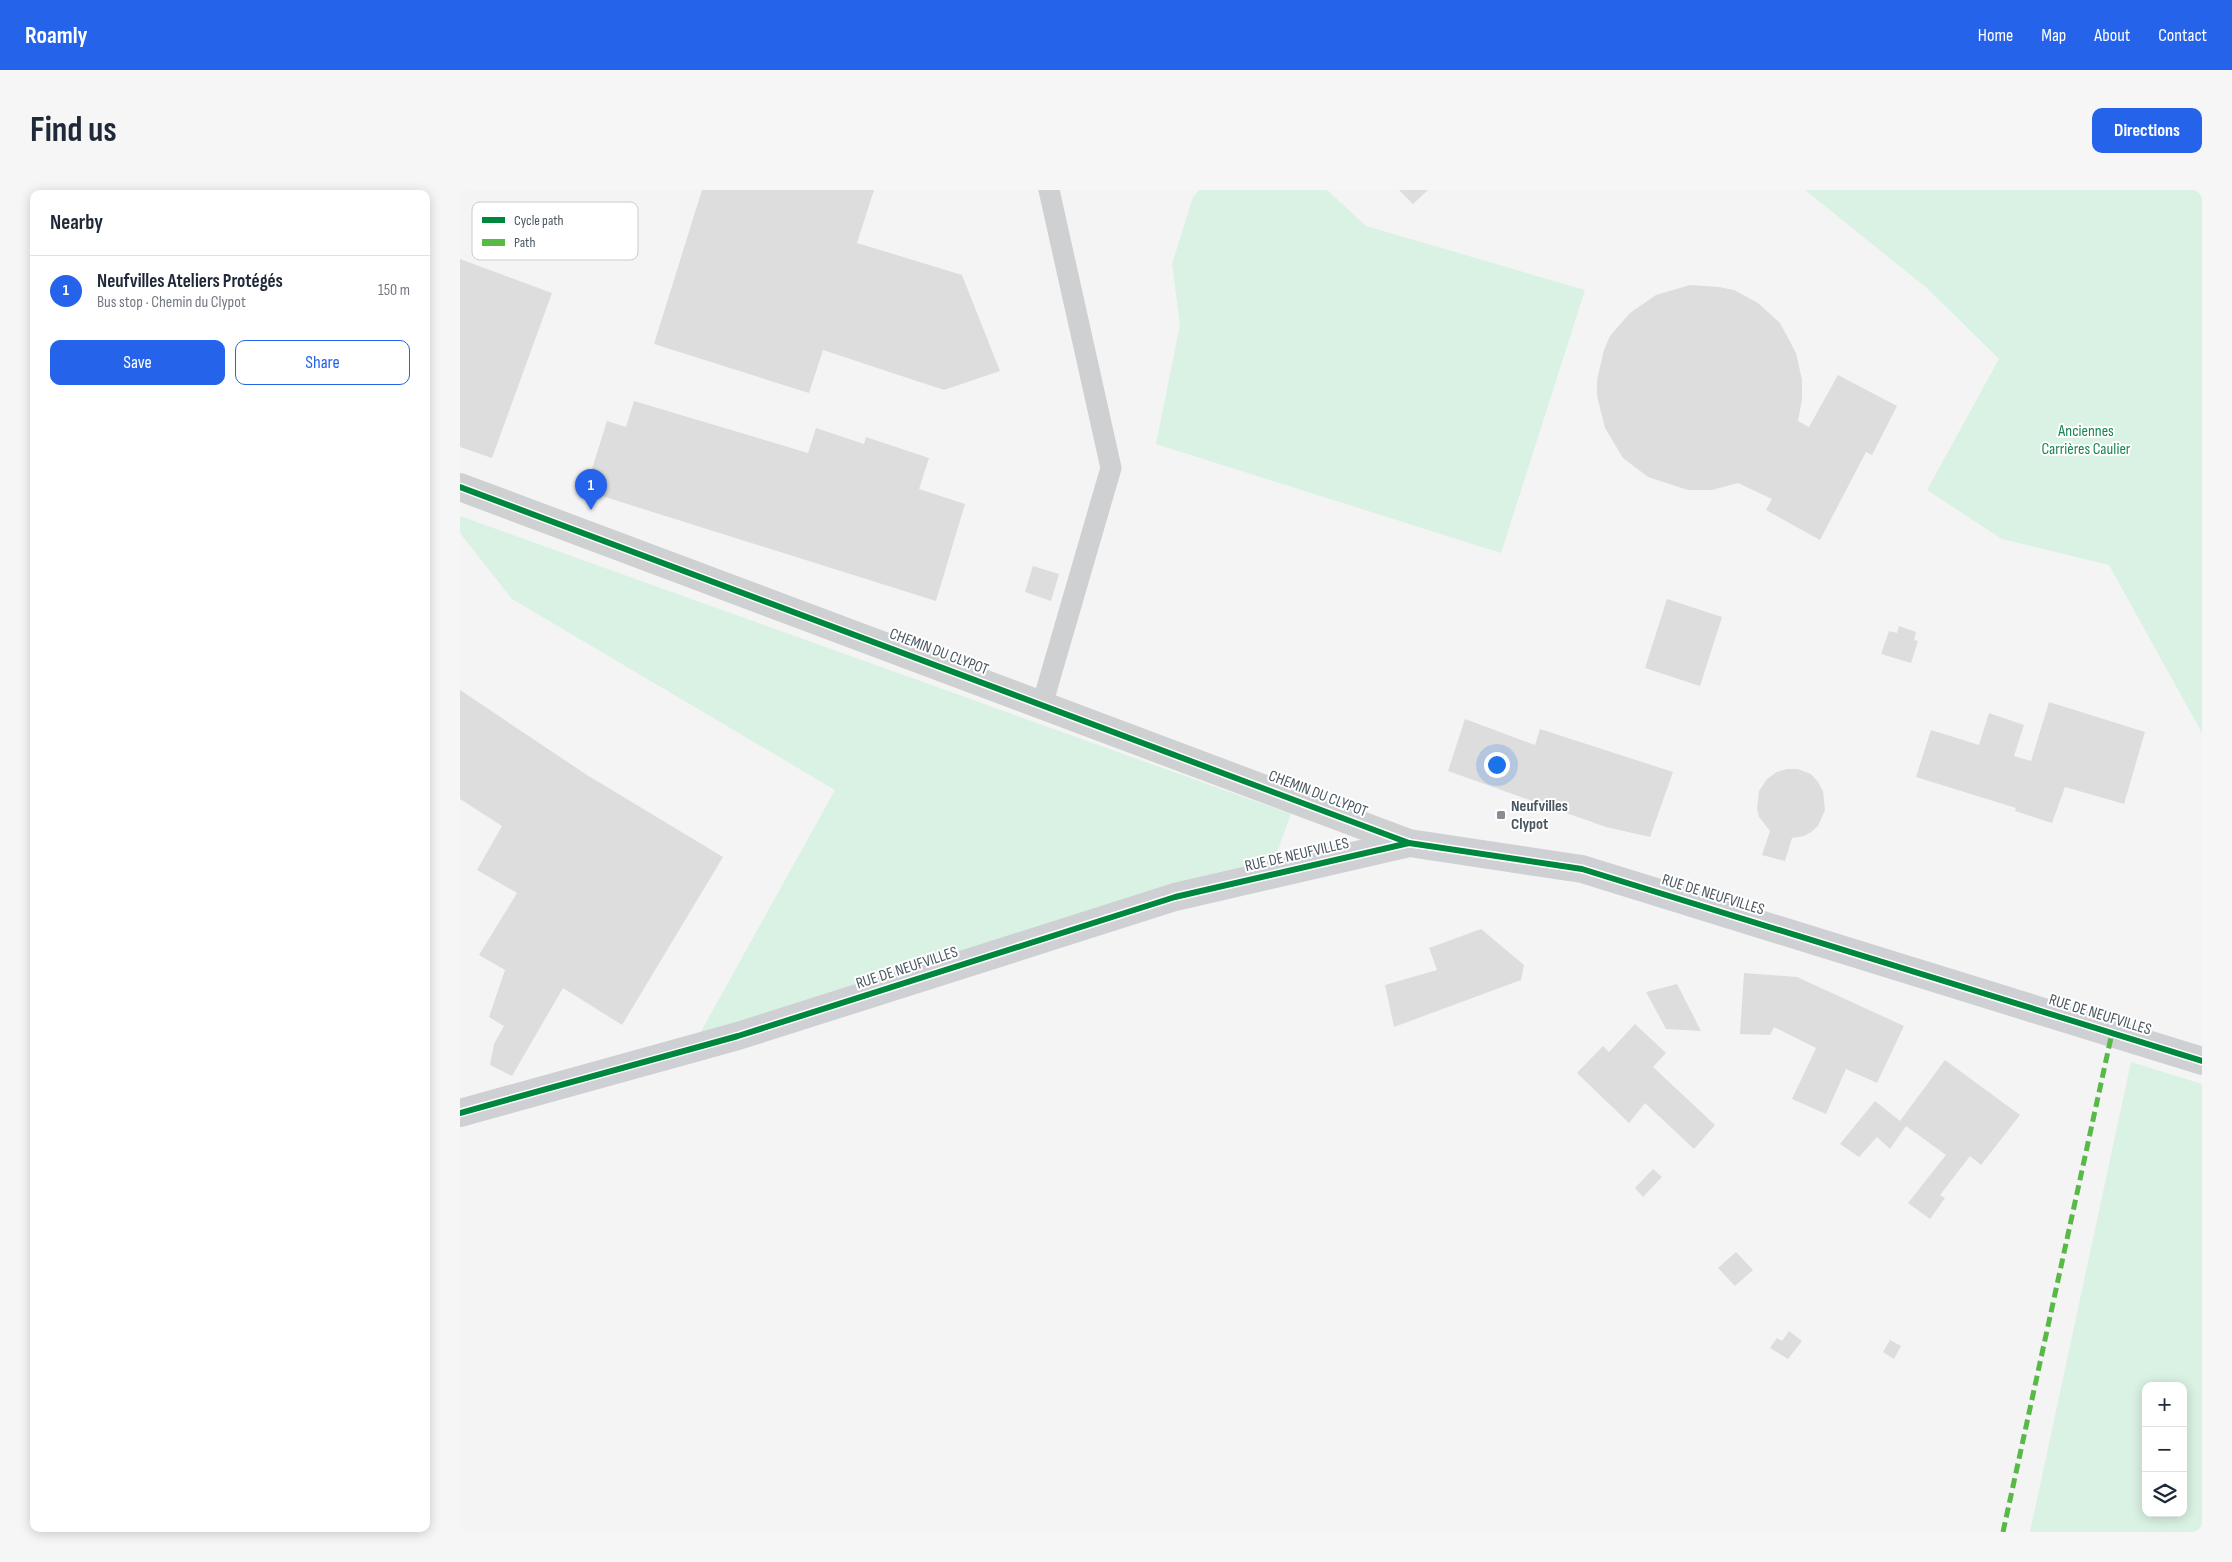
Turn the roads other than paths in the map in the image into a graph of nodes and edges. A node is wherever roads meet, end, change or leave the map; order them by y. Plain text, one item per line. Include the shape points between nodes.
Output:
1 (1049, 190) edge
2 (460, 487) edge
3 (1042, 705) junction
4 (1409, 843) junction
5 (2202, 1061) edge
6 (460, 1113) edge

1 - 3 lane via 1111,468
2 - 3 street, CHEMIN DU CLYPOT
3 - 4 street, CHEMIN DU CLYPOT
4 - 5 main road, RUE DE NEUFVILLES via 1582,869
4 - 6 main road, RUE DE NEUFVILLES via 1175,897 738,1036

